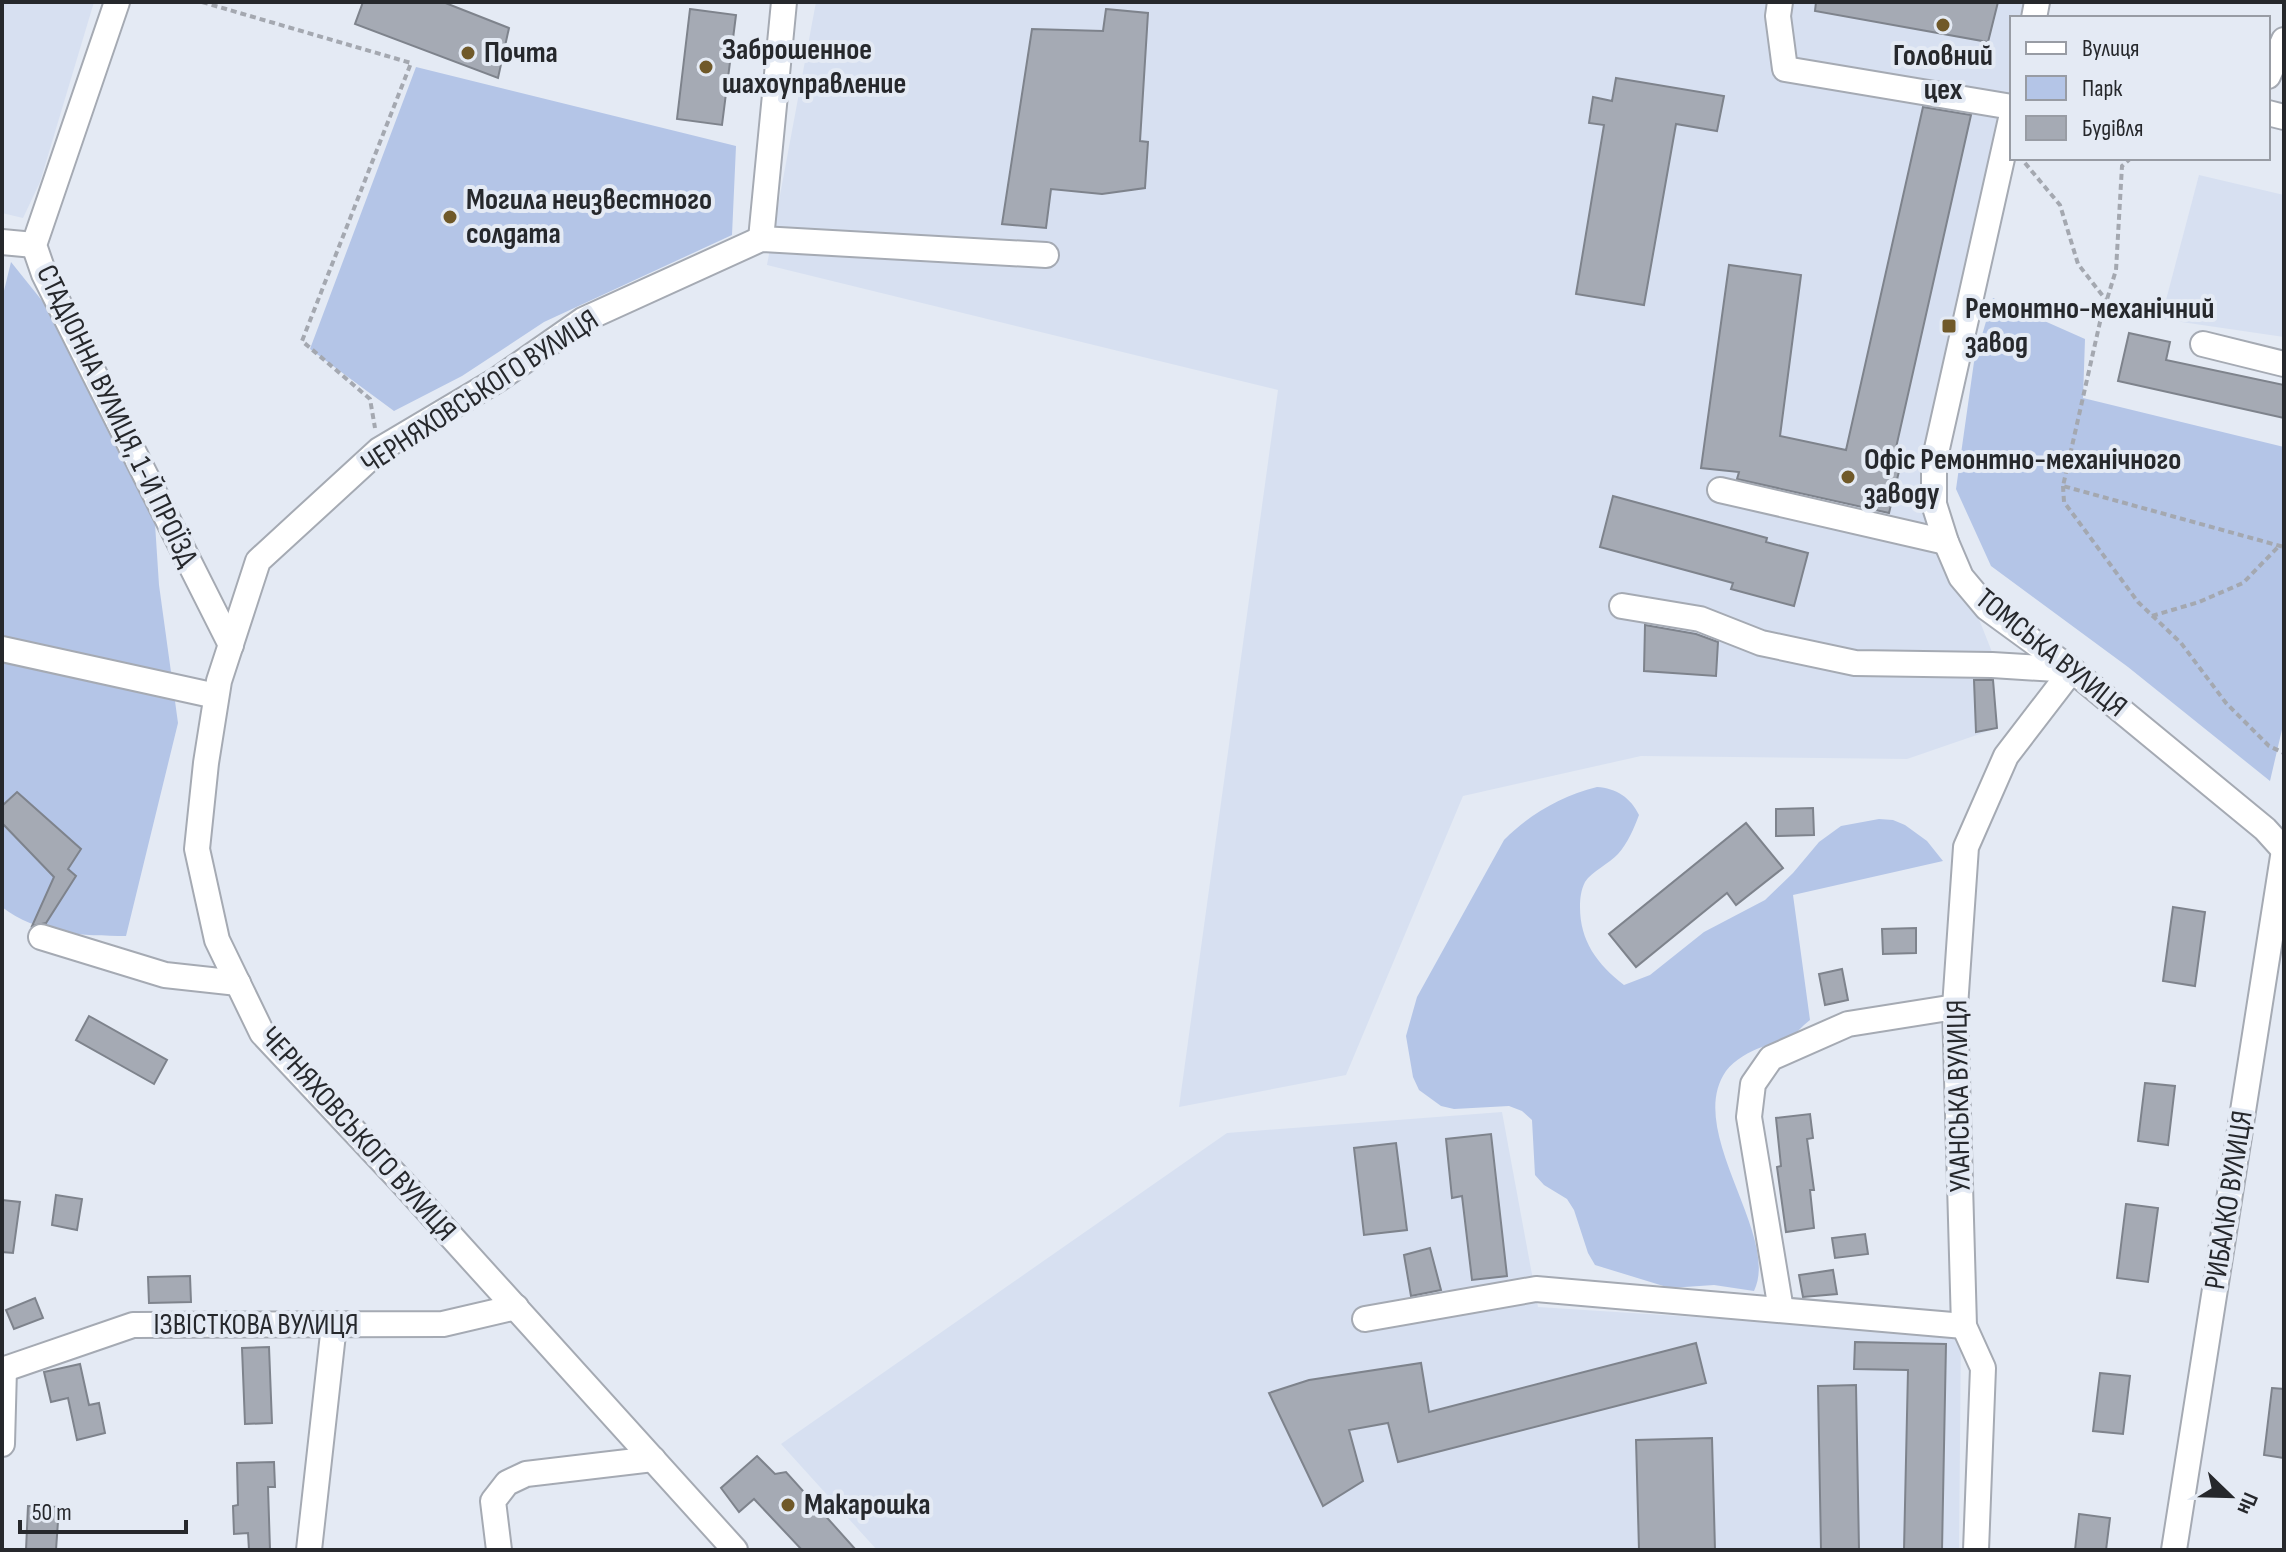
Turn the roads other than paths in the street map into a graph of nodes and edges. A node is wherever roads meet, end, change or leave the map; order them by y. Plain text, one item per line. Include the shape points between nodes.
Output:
1 (117, 2) edge
2 (784, 2) edge
3 (1780, 2) edge
4 (2284, 40) edge
5 (2270, 72) edge
6 (2010, 107) edge
7 (2010, 123) edge
8 (761, 239) junction
9 (2, 242) edge
10 (34, 245) junction
11 (1046, 255) dead end
12 (2203, 344) dead end
13 (2284, 364) edge
14 (1720, 490) dead end
15 (1946, 542) junction
16 (1622, 606) dead end
17 (231, 645) junction
18 (2, 649) edge
19 (2072, 670) junction
20 (216, 696) junction
21 (2284, 850) edge
22 (41, 937) dead end
23 (238, 983) junction
24 (1955, 1007) junction
25 (516, 1307) junction
26 (1781, 1310) junction
27 (1365, 1319) dead end
28 (334, 1325) junction
29 (1964, 1326) junction
30 (3, 1369) edge
31 (2, 1444) edge
32 (653, 1459) junction
33 (309, 1550) edge
34 (499, 1550) edge
35 (735, 1550) edge
36 (1976, 1550) edge
37 (2174, 1550) edge

1 - 10 street, СТАДІОННА ВУЛИЦЯ, 1-Й ПРОЇЗД
2 - 8 street
3 - 6 street via 1785,69
4 - 5 street
7 - 15 street, ТОМСЬКА ВУЛИЦЯ via 1934,462 1934,504
8 - 11 street
8 - 17 street, ЧЕРНЯХОВСЬКОГО ВУЛИЦЯ via 583,320 497,380 379,450 258,561
9 - 10 street
10 - 17 street, СТАДІОННА ВУЛИЦЯ, 1-Й ПРОЇЗД
12 - 13 street
14 - 15 street
15 - 19 street, ТОМСЬКА ВУЛИЦЯ via 1961,577 1987,608
16 - 19 street via 1700,619 1761,643 1855,663
17 - 20 street, ЧЕРНЯХОВСЬКОГО ВУЛИЦЯ
18 - 20 street
19 - 21 street, ТОМСЬКА ВУЛИЦЯ
19 - 24 street, УЛАНСЬКА ВУЛИЦЯ via 2006,756 1966,847
20 - 23 street, ЧЕРНЯХОВСЬКОГО ВУЛИЦЯ via 197,849 217,940
21 - 37 street, РИБАЛКО ВУЛИЦЯ
22 - 23 street via 165,975
23 - 25 street, ЧЕРНЯХОВСЬКОГО ВУЛИЦЯ via 262,1033
24 - 26 street via 1848,1024 1771,1058 1753,1084 1749,1117
24 - 29 street, УЛАНСЬКА ВУЛИЦЯ
25 - 28 street, IЗВIСТКОВА ВУЛИЦЯ via 443,1324
25 - 32 street, ЧЕРНЯХОВСЬКОГО ВУЛИЦЯ
26 - 27 street via 1536,1289
26 - 29 street
28 - 30 street, IЗВIСТКОВА ВУЛИЦЯ via 133,1325
28 - 33 street
29 - 36 street, УЛАНСЬКА ВУЛИЦЯ via 1983,1368
30 - 31 street
32 - 34 street via 526,1474 507,1483 493,1501
32 - 35 street, ЧЕРНЯХОВСЬКОГО ВУЛИЦЯ

